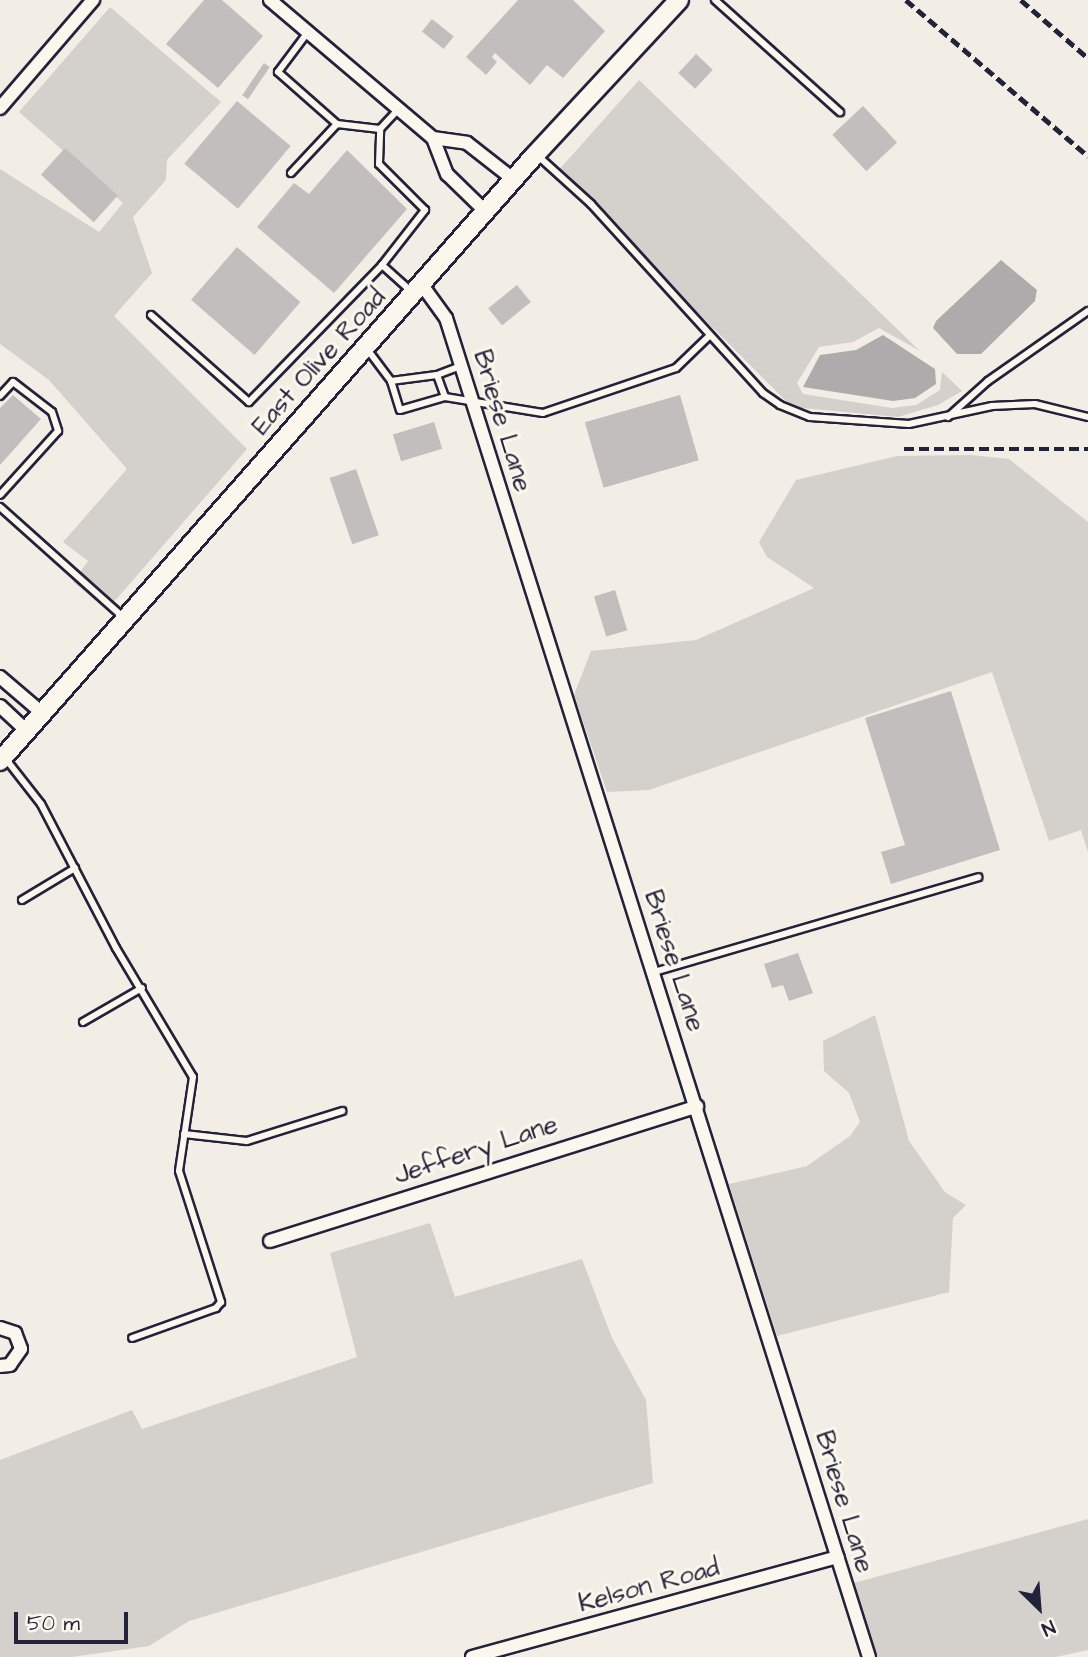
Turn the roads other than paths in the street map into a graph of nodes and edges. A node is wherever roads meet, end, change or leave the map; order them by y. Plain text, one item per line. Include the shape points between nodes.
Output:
1 (93, 0) edge
2 (270, 0) edge
3 (679, 0) edge
4 (715, 0) edge
5 (308, 32) junction
6 (0, 108) edge
7 (399, 109) junction
8 (840, 112) dead end
9 (337, 124) junction
10 (380, 129) junction
11 (433, 138) junction
12 (535, 154) junction
13 (291, 173) dead end
14 (513, 179) junction
15 (485, 211) junction
16 (382, 265) junction
17 (418, 289) junction
18 (1088, 312) edge
19 (151, 314) dead end
20 (710, 335) junction
21 (367, 349) junction
22 (461, 366) junction
23 (438, 375) junction
24 (391, 381) junction
25 (0, 396) edge
26 (416, 396) dead end
27 (445, 397) junction
28 (471, 399) junction
29 (419, 404) junction
30 (1088, 417) edge
31 (947, 418) junction
32 (0, 495) edge
33 (0, 506) edge
34 (124, 618) junction
35 (0, 677) edge
36 (0, 706) edge
37 (41, 712) junction
38 (26, 730) junction
39 (2, 759) edge
40 (75, 868) junction
41 (978, 877) dead end
42 (22, 900) dead end
43 (654, 972) junction
44 (142, 988) junction
45 (83, 1022) dead end
46 (697, 1106) junction
47 (342, 1111) dead end
48 (184, 1134) junction
49 (270, 1241) dead end
50 (0, 1328) edge
51 (132, 1338) dead end
52 (0, 1366) edge
53 (838, 1557) junction
54 (471, 1657) edge
55 (869, 1657) edge

1 - 6 street
2 - 5 street
3 - 12 street, East Olive Road
4 - 8 lane
5 - 7 street
5 - 9 lane via 278,72
7 - 10 lane
7 - 11 street
9 - 10 lane
9 - 13 lane
10 - 16 lane via 379,164 425,210
11 - 14 street via 467,143
11 - 15 street via 447,174
12 - 14 street, East Olive Road
12 - 20 lane via 584,197
14 - 15 street, East Olive Road
15 - 17 street, East Olive Road
16 - 17 lane
16 - 19 lane via 249,402
17 - 21 street, East Olive Road
17 - 22 street, Briese Lane via 443,312
18 - 31 lane via 988,381
20 - 28 lane via 676,368 581,403 543,413
20 - 31 lane via 763,393 810,417 909,424
21 - 24 lane
21 - 34 street, East Olive Road
22 - 23 lane
22 - 28 street, Briese Lane
23 - 24 lane
23 - 27 lane
24 - 29 lane via 400,410
25 - 32 lane via 13,382 52,412 58,431
26 - 29 lane
27 - 28 lane
27 - 29 lane
28 - 43 street, Briese Lane
30 - 31 lane via 1035,404 992,406
33 - 34 lane
34 - 37 street, East Olive Road
35 - 37 street
36 - 38 street
37 - 38 street, East Olive Road
38 - 39 street, East Olive Road
39 - 40 lane via 41,804
40 - 42 lane
40 - 44 lane
41 - 43 lane
43 - 46 street, Briese Lane
44 - 45 lane
44 - 48 lane via 193,1077 195,1089
46 - 49 street, Jeffery Lane
46 - 53 street, Briese Lane
47 - 48 lane via 247,1141
48 - 51 lane via 179,1171 221,1302 216,1308
50 - 52 street via 15,1333 21,1349 10,1365
53 - 54 street, Kelson Road
53 - 55 street, Briese Lane

